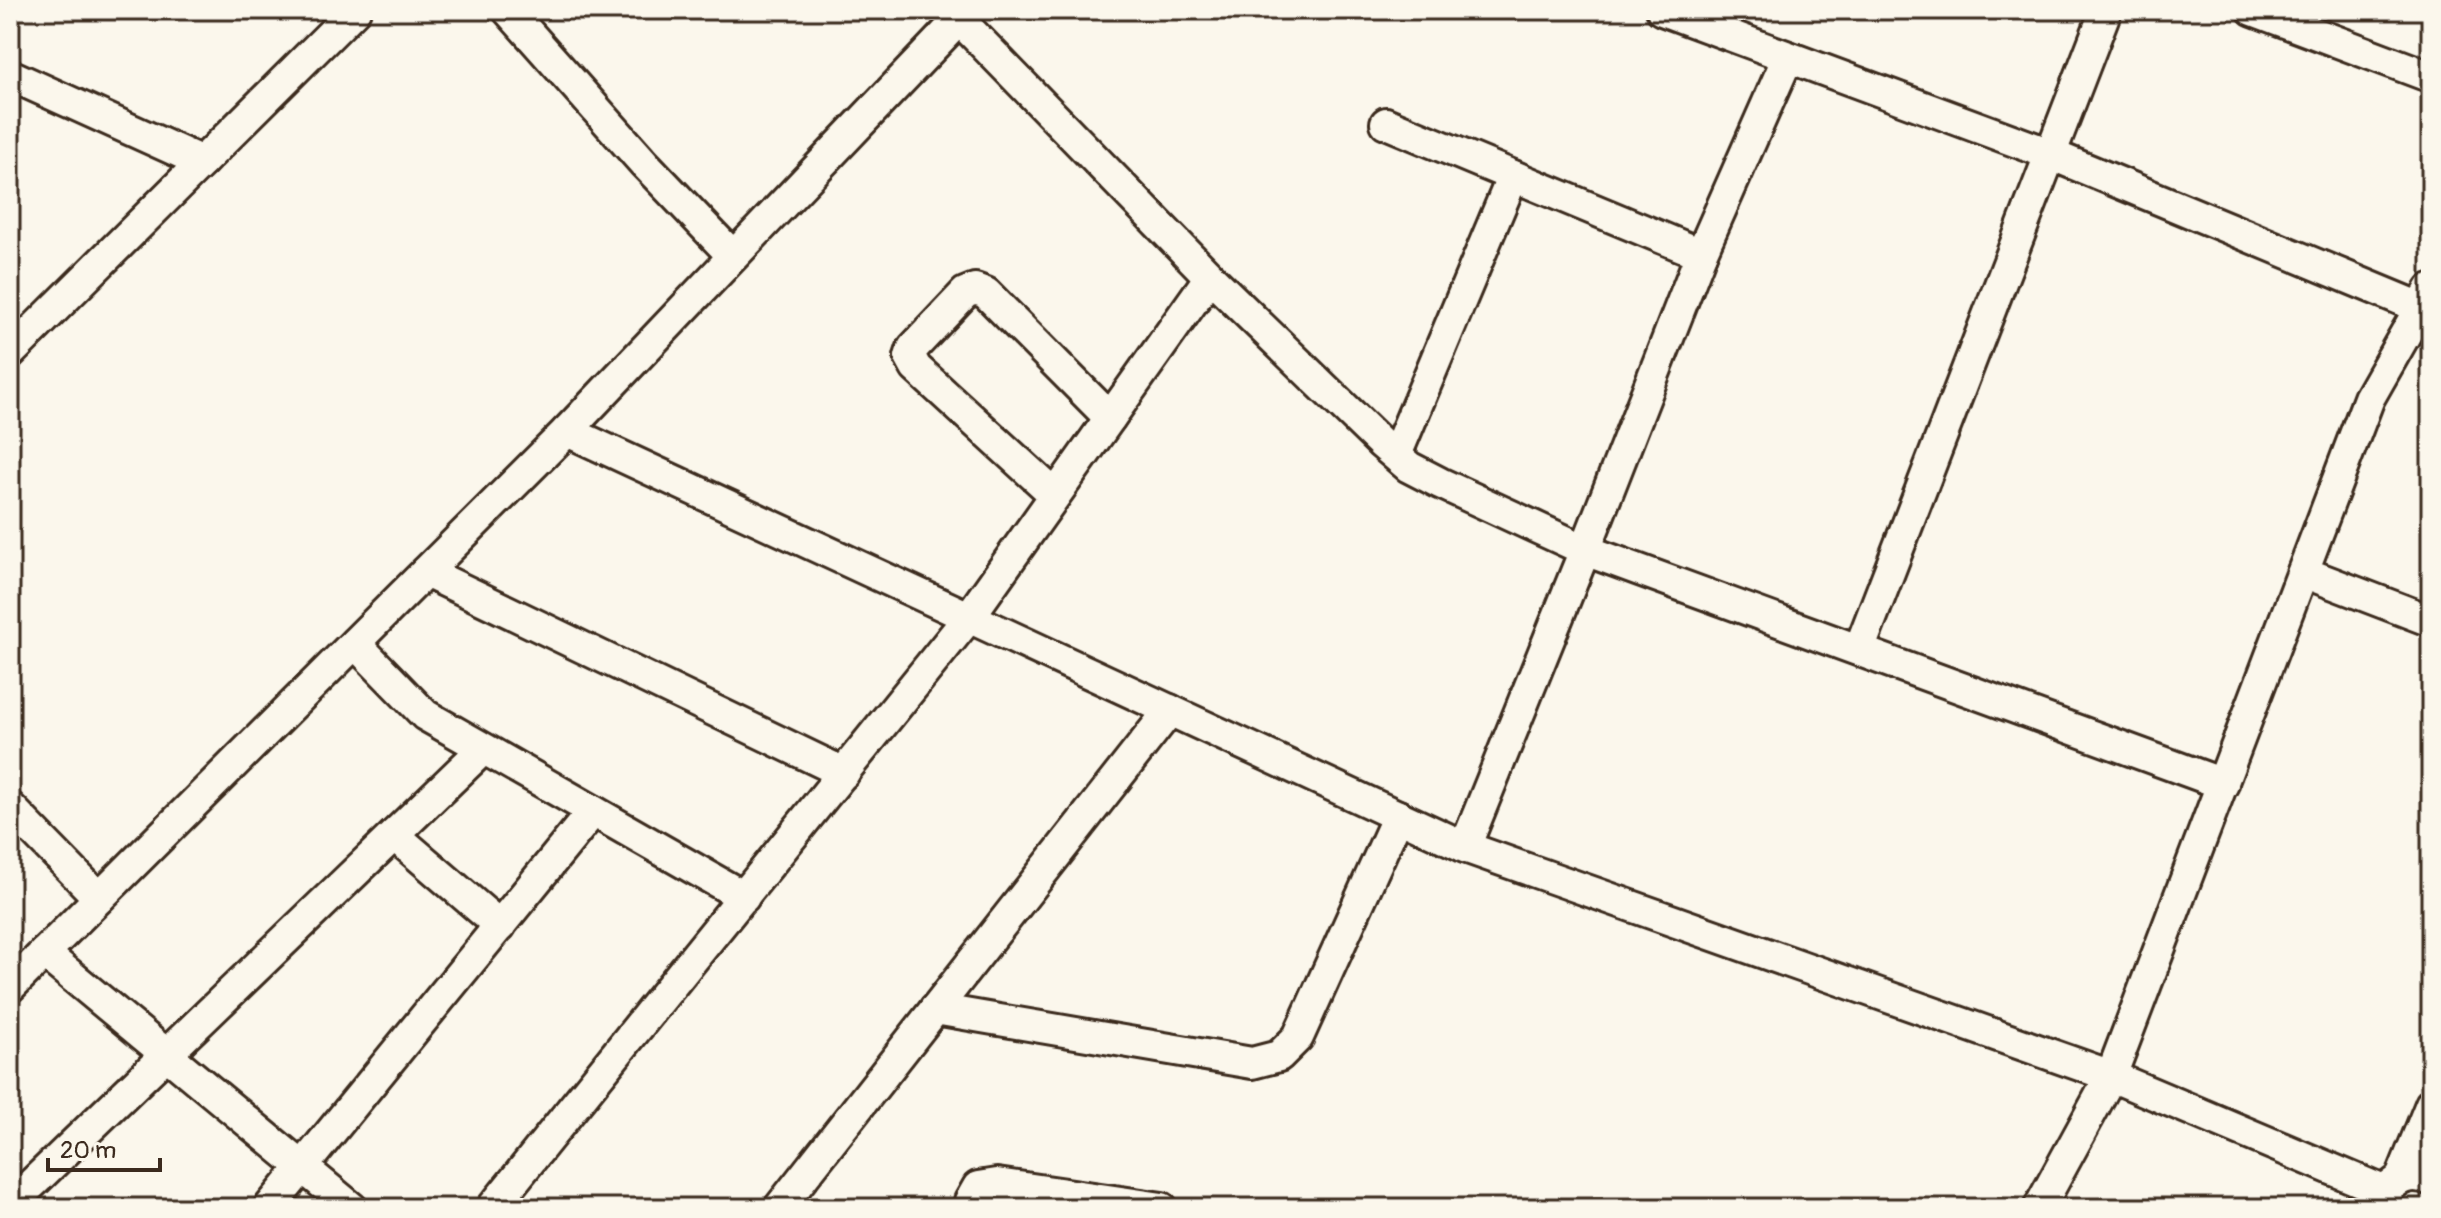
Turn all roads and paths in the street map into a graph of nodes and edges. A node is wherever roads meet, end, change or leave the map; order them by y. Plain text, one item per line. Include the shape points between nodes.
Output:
1 (355, 10) edge
2 (508, 10) edge
3 (1662, 10) edge
4 (2106, 10) edge
5 (2253, 10) edge
6 (959, 13) edge
7 (1788, 57) junction
8 (10, 75) edge
9 (2431, 77) edge
10 (1386, 123) dead end
11 (2050, 154) junction
12 (202, 162) junction
13 (1513, 176) junction
14 (1701, 254) junction
15 (733, 256) junction
16 (1210, 277) junction
17 (2425, 298) edge
18 (10, 353) edge
19 (1110, 418) junction
20 (567, 431) junction
21 (1396, 455) junction
22 (1055, 495) junction
23 (1585, 550) junction
24 (426, 572) junction
25 (2303, 572) junction
26 (969, 617) junction
27 (2431, 621) edge
28 (355, 643) junction
29 (1859, 650) junction
30 (1170, 710) junction
31 (483, 749) junction
32 (844, 773) junction
33 (2223, 784) junction
34 (10, 807) edge
35 (593, 811) junction
36 (1398, 816) junction
37 (394, 835) junction
38 (1465, 847) junction
39 (744, 897) junction
40 (99, 898) junction
41 (500, 926) junction
42 (44, 953) junction
43 (10, 987) edge
44 (935, 1009) junction
45 (167, 1054) junction
46 (2111, 1076) junction
47 (2431, 1104) edge
48 (303, 1167) junction
49 (2400, 1190) edge
50 (10, 1205) edge
51 (269, 1208) edge
52 (352, 1208) edge
53 (492, 1208) edge
54 (779, 1208) edge
55 (969, 1208) edge
56 (1162, 1208) edge
57 (2039, 1208) edge

1 - 12 street
2 - 15 street
3 - 7 street
4 - 11 street
5 - 9 street
6 - 15 street
6 - 16 street
7 - 11 street
7 - 14 street
8 - 12 street
10 - 13 street
11 - 17 street
11 - 29 street
12 - 18 street
13 - 14 street
13 - 21 street
14 - 23 street
15 - 20 street
16 - 19 street
16 - 21 street
17 - 25 street via 2369,398
19 - 22 street
19 - 22 street via 986,293 975,289 913,348 910,357 916,368
20 - 24 street
20 - 26 street
21 - 23 street via 1440,483
22 - 26 street
23 - 29 street
23 - 38 street
24 - 28 street
24 - 32 street
25 - 27 street
25 - 33 street
26 - 30 street
26 - 32 street
28 - 31 street via 425,715
28 - 40 street
29 - 33 street
30 - 36 street
30 - 44 street
31 - 35 street
31 - 37 street
32 - 39 street
33 - 46 street
34 - 40 street
35 - 39 street
35 - 41 street
36 - 38 street
36 - 44 street via 1298,1037 1279,1056 1252,1063
37 - 41 street
37 - 45 street
38 - 46 street
39 - 53 street
40 - 42 street
41 - 48 street
42 - 43 street
42 - 45 street
44 - 54 street
45 - 48 street
45 - 50 street
46 - 49 street
46 - 57 street
47 - 49 street
48 - 51 street
48 - 52 street
55 - 56 street via 978,1187 997,1184

